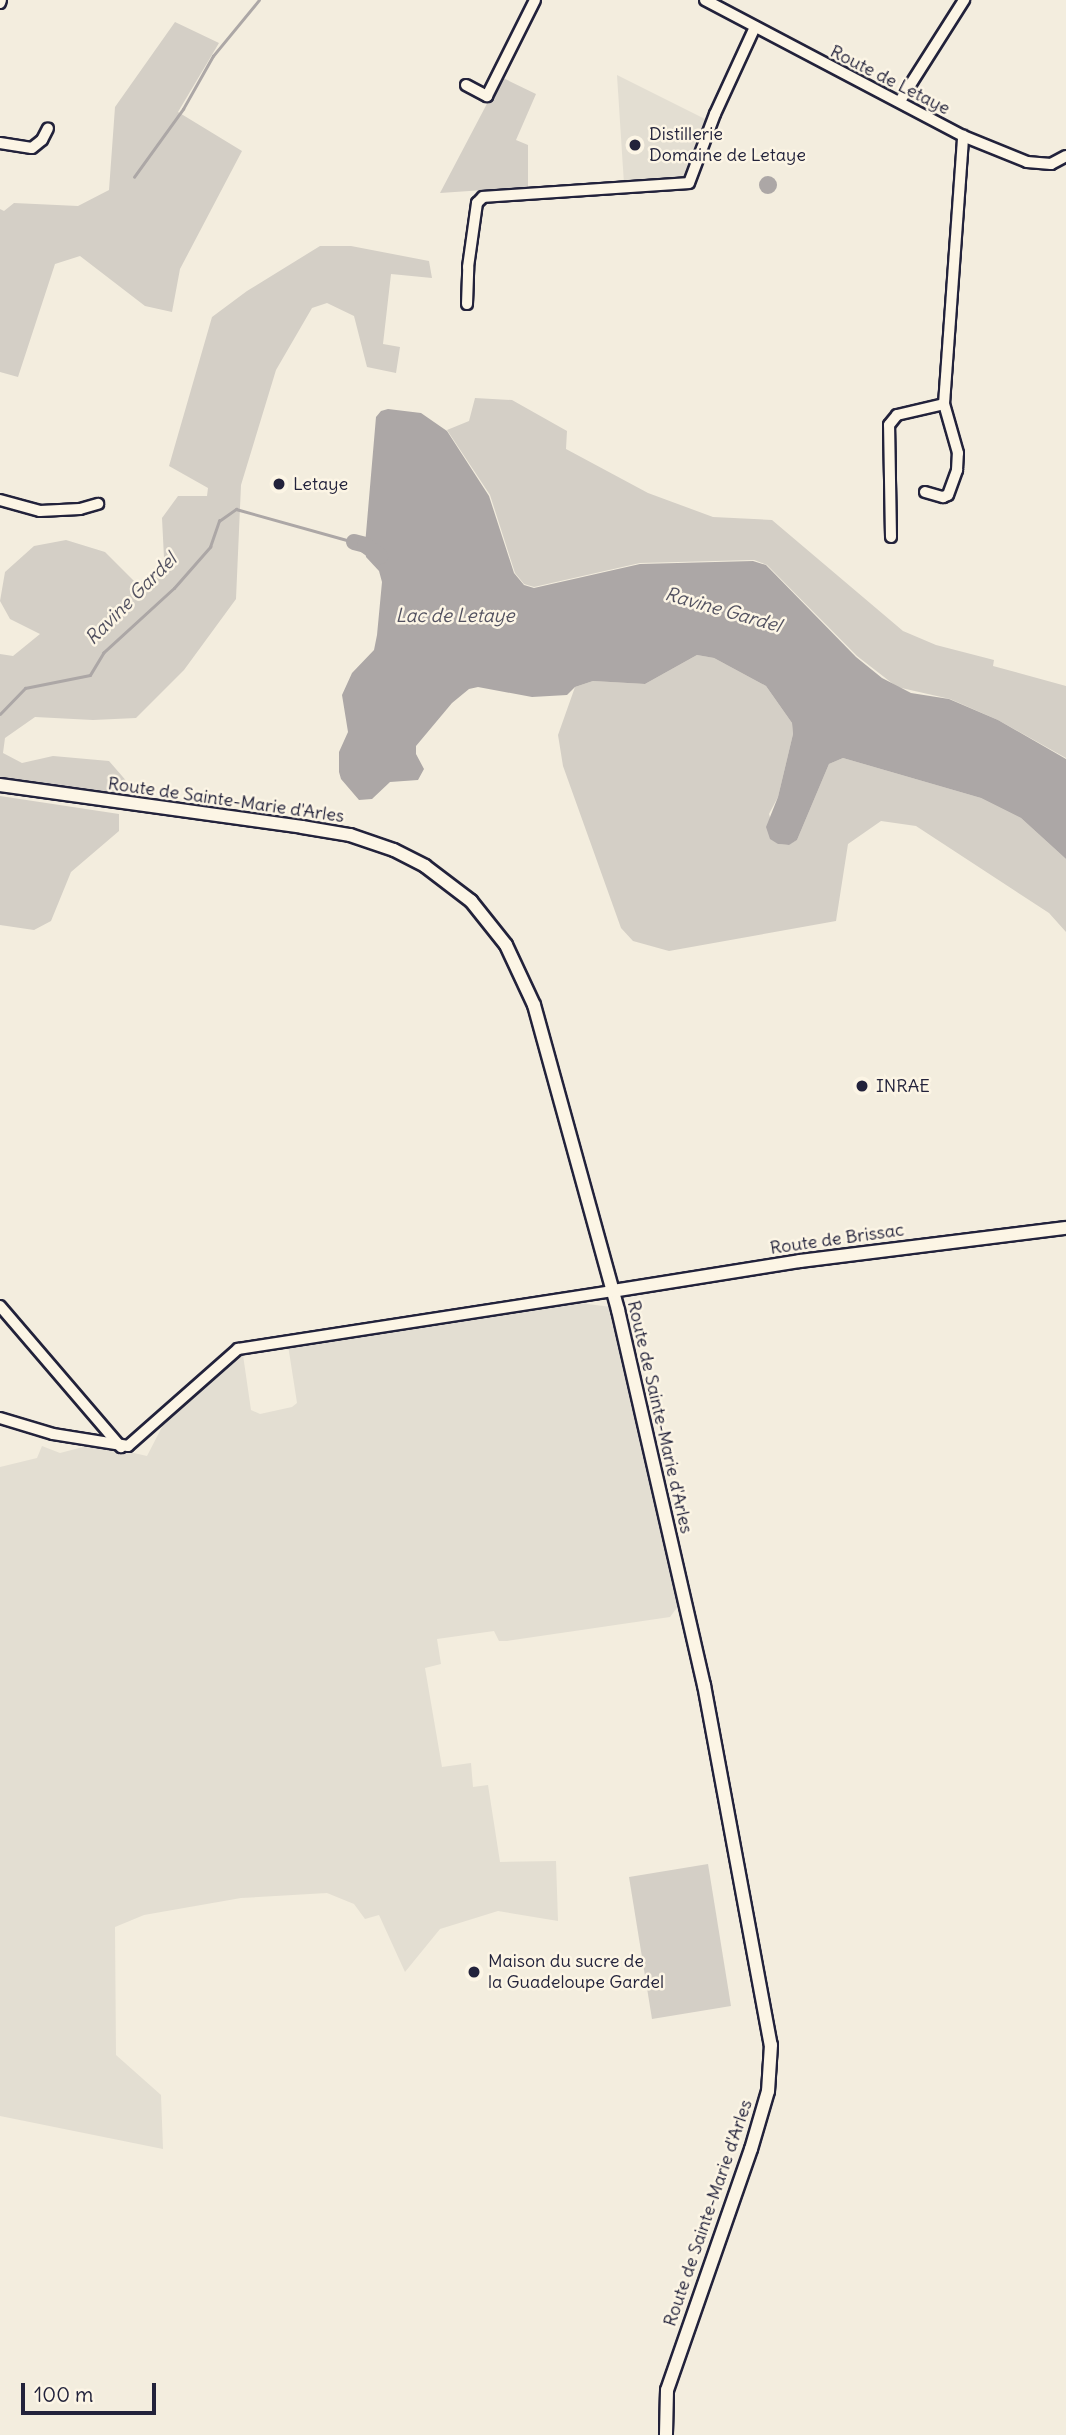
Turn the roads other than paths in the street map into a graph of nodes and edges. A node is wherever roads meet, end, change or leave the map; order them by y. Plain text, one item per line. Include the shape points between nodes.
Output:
1 (535, 0) edge
2 (705, 0) edge
3 (964, 0) edge
4 (755, 27) junction
5 (466, 85) dead end
6 (900, 101) junction
7 (48, 128) dead end
8 (963, 136) junction
9 (0, 143) edge
10 (1066, 156) edge
11 (467, 304) dead end
12 (944, 404) junction
13 (925, 492) dead end
14 (0, 500) edge
15 (98, 504) dead end
16 (891, 537) dead end
17 (0, 785) edge
18 (1066, 1228) edge
19 (613, 1291) junction
20 (0, 1306) edge
21 (0, 1418) edge
22 (121, 1447) junction
23 (666, 2435) edge

1 - 5 street via 487,96
2 - 4 street, Route de Letaye
3 - 6 street
4 - 6 street, Route de Letaye
4 - 11 street via 689,183 483,197 477,203
6 - 8 street, Route de Letaye
7 - 9 street via 32,148
8 - 10 street, Route de Letaye via 1027,162 1051,164
8 - 12 street
12 - 13 street via 958,453 957,470 948,495
12 - 16 street via 897,415 889,425
14 - 15 street via 40,511
17 - 19 main road, Route de Sainte-Marie d'Arles via 350,835 394,849 471,901 506,945 534,1005
18 - 19 main road, Route de Brissac via 800,1261
19 - 22 street via 238,1349 140,1438
19 - 23 main road, Route de Sainte-Marie d'Arles via 704,1685 771,2045 768,2091 755,2138 667,2390
20 - 22 street
21 - 22 street via 26,1428

